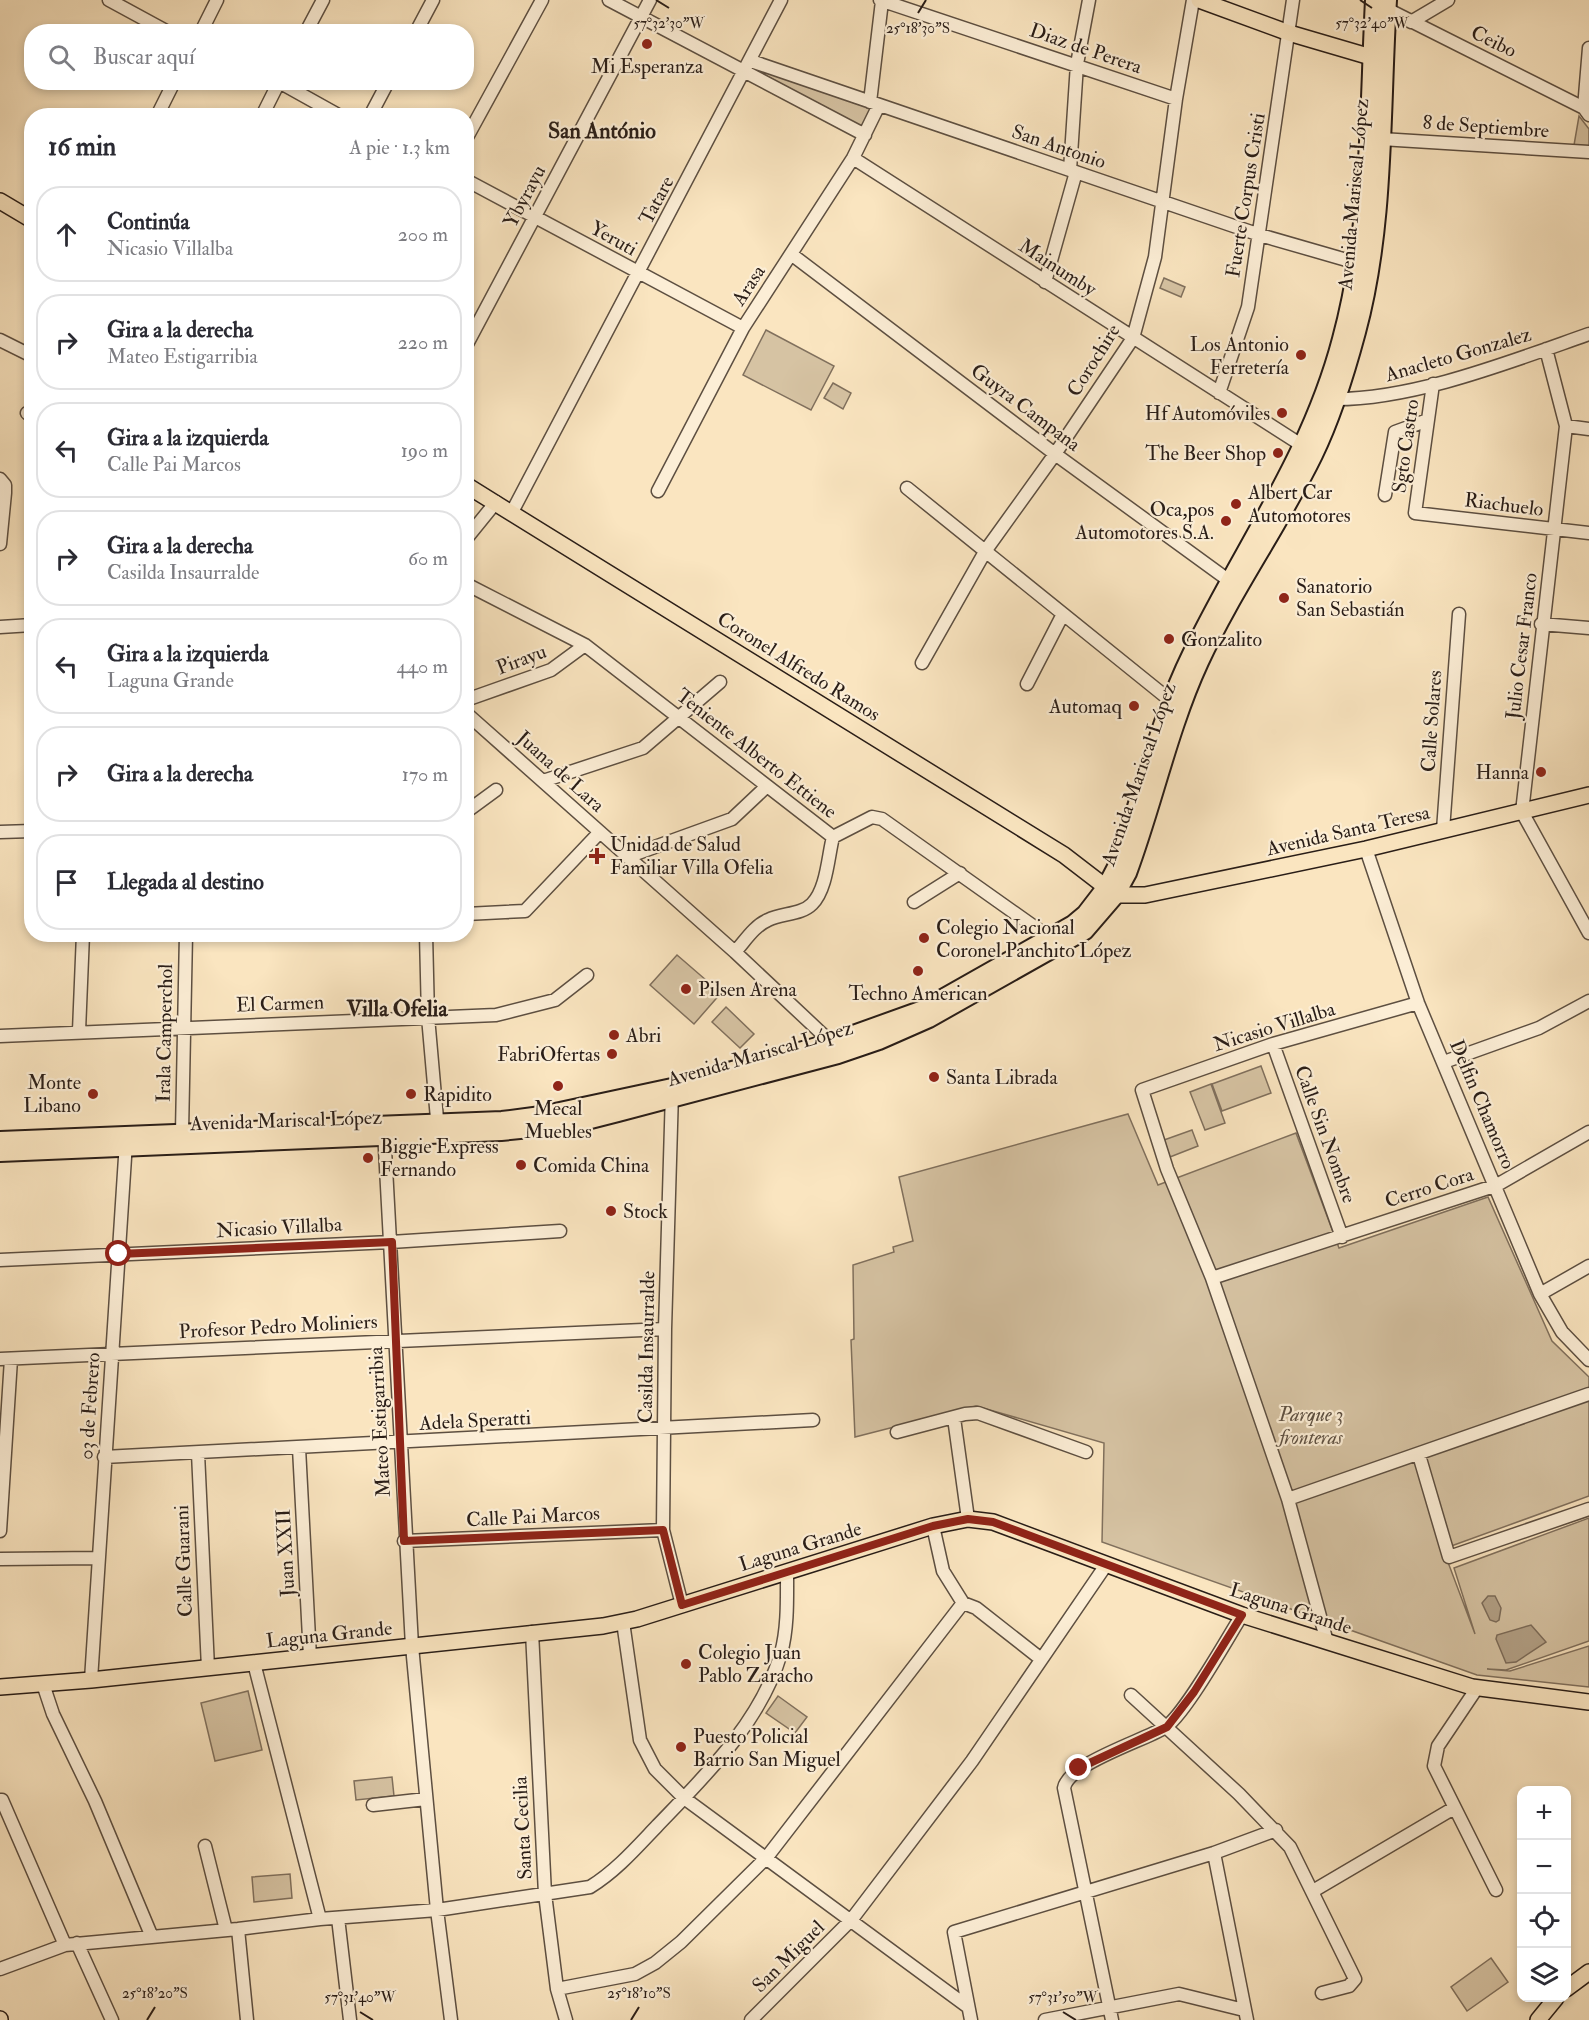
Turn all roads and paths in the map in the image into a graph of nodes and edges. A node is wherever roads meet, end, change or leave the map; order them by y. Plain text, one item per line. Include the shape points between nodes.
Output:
1 (109, 0) edge
2 (218, 0) edge
3 (323, 0) edge
4 (434, 0) edge
5 (542, 0) edge
6 (609, 0) edge
7 (650, 0) edge
8 (781, 0) edge
9 (881, 0) edge
10 (1089, 0) edge
11 (1193, 0) edge
12 (1199, 0) edge
13 (1293, 0) edge
14 (1448, 0) edge
15 (1383, 3) edge
16 (641, 17) junction
17 (1411, 22) junction
18 (153, 24) edge
19 (205, 24) edge
20 (310, 24) edge
21 (420, 24) edge
22 (1289, 33) junction
23 (1589, 48) edge
24 (1378, 59) junction
25 (1077, 64) junction
26 (748, 67) junction
27 (170, 90) edge
28 (275, 90) edge
29 (293, 90) edge
30 (384, 90) edge
31 (1176, 99) junction
32 (874, 104) junction
33 (161, 108) edge
34 (266, 108) edge
35 (326, 108) edge
36 (374, 108) edge
37 (1587, 111) edge
38 (474, 124) edge
39 (865, 135) junction
40 (1381, 139) junction
41 (1589, 152) edge
42 (853, 158) junction
43 (1073, 171) junction
44 (474, 184) edge
45 (0, 201) edge
46 (1163, 201) junction
47 (24, 215) edge
48 (535, 217) junction
49 (1260, 235) junction
50 (791, 254) junction
51 (1356, 263) junction
52 (638, 274) junction
53 (1045, 282) junction
54 (743, 328) junction
55 (474, 331) edge
56 (1589, 334) edge
57 (1133, 338) junction
58 (0, 340) edge
59 (1546, 349) junction
60 (24, 352) edge
61 (1433, 384) junction
62 (1219, 393) junction
63 (1329, 399) junction
64 (1428, 420) junction
65 (1566, 426) junction
66 (1589, 429) edge
67 (1303, 446) junction
68 (1056, 454) junction
69 (3, 482) edge
70 (907, 488) dead end
71 (474, 490) edge
72 (658, 491) dead end
73 (1385, 495) dead end
74 (496, 502) junction
75 (512, 512) junction
76 (1415, 513) joint
77 (474, 529) edge
78 (1556, 529) junction
79 (1589, 533) edge
80 (0, 544) edge
81 (986, 550) junction
82 (1235, 585) junction
83 (474, 588) edge
84 (1063, 614) junction
85 (1459, 614) dead end
86 (1541, 624) junction
87 (24, 626) edge
88 (0, 627) edge
89 (1589, 628) edge
90 (585, 645) junction
91 (922, 663) dead end
92 (720, 682) dead end
93 (1027, 684) dead end
94 (474, 697) edge
95 (1171, 701) junction
96 (679, 716) junction
97 (474, 720) edge
98 (543, 781) junction
99 (767, 786) junction
100 (496, 790) dead end
101 (1589, 795) edge
102 (474, 806) edge
103 (1522, 812) junction
104 (1443, 830) junction
105 (24, 831) edge
106 (0, 832) edge
107 (600, 832) junction
108 (833, 837) junction
109 (1366, 849) junction
110 (627, 857) junction
111 (960, 873) junction
112 (1110, 892) junction
113 (914, 902) dead end
114 (474, 914) edge
115 (1589, 933) edge
116 (1050, 938) junction
117 (82, 942) edge
118 (186, 942) edge
119 (426, 942) edge
120 (735, 952) junction
121 (587, 975) dead end
122 (1589, 1001) edge
123 (1418, 1003) junction
124 (428, 1017) junction
125 (184, 1026) junction
126 (79, 1031) junction
127 (0, 1036) edge
128 (1273, 1044) junction
129 (836, 1048) junction
130 (1444, 1062) junction
131 (672, 1094) junction
132 (437, 1128) junction
133 (384, 1131) junction
134 (182, 1132) junction
135 (1589, 1132) edge
136 (0, 1140) edge
137 (126, 1141) junction
138 (0, 1154) edge
139 (1497, 1185) junction
140 (560, 1231) dead end
141 (1342, 1237) junction
142 (392, 1242) junction
143 (119, 1254) junction
144 (0, 1260) edge
145 (1589, 1266) edge
146 (1212, 1278) junction
147 (1540, 1294) junction
148 (665, 1329) junction
149 (394, 1341) junction
150 (112, 1353) junction
151 (6, 1359) edge
152 (1589, 1360) edge
153 (1589, 1394) edge
154 (954, 1418) junction
155 (813, 1420) dead end
156 (664, 1428) junction
157 (897, 1432) dead end
158 (399, 1444) junction
159 (299, 1448) junction
160 (1086, 1452) dead end
161 (198, 1453) junction
162 (1419, 1455) junction
163 (104, 1457) junction
164 (1288, 1499) junction
165 (1589, 1509) edge
166 (968, 1519) junction
167 (933, 1526) junction
168 (663, 1530) junction
169 (0, 1531) edge
170 (404, 1541) junction
171 (98, 1558) junction
172 (0, 1559) edge
173 (1106, 1565) junction
174 (787, 1572) junction
175 (963, 1603) junction
176 (682, 1605) junction
177 (1242, 1615) junction
178 (623, 1622) junction
179 (532, 1632) junction
180 (1327, 1642) junction
181 (412, 1646) junction
182 (310, 1657) junction
183 (1041, 1659) junction
184 (254, 1663) junction
185 (208, 1668) junction
186 (91, 1680) junction
187 (43, 1684) junction
188 (0, 1687) edge
189 (1477, 1688) junction
190 (1131, 1695) dead end
191 (1589, 1702) edge
192 (1167, 1727) junction
193 (684, 1798) junction
194 (426, 1799) junction
195 (0, 1800) edge
196 (373, 1805) dead end
197 (1454, 1808) junction
198 (1276, 1830) junction
199 (206, 1846) dead end
200 (1214, 1853) junction
201 (767, 1857) junction
202 (1496, 1890) dead end
203 (1085, 1891) junction
204 (1313, 1891) junction
205 (544, 1894) junction
206 (437, 1910) junction
207 (338, 1918) junction
208 (320, 1919) junction
209 (852, 1919) junction
210 (232, 1930) junction
211 (152, 1936) junction
212 (71, 1944) junction
213 (0, 1969) edge
214 (1589, 1972) edge
215 (1571, 1985) edge
216 (557, 1989) junction
217 (1322, 1993) dead end
218 (1554, 2002) edge
219 (1109, 2006) junction
220 (968, 2007) junction
221 (1246, 2015) edge
222 (112, 2020) edge
223 (247, 2020) edge
224 (350, 2020) edge
225 (451, 2020) edge
226 (566, 2020) edge
227 (752, 2020) edge
228 (971, 2020) edge
229 (1045, 2020) edge
230 (1112, 2020) edge
231 (1538, 2020) edge

1 - 18 street
2 - 19 street
3 - 20 street
4 - 21 street
5 - 38 street
6 - 16 street
7 - 16 street, Ybyrayu
8 - 26 street, Tatare
9 - 25 street, Diaz de Perera
9 - 32 street, Arasa
10 - 25 street
11 - 31 street, Corochire
12 - 22 main road
13 - 22 street, Fuerte Corpus Cristi
14 - 17 street
15 - 17 street, Ceibo
15 - 24 highway, Avenida Mariscal López
16 - 26 street
16 - 48 street, Ybyrayu
17 - 37 street, Ceibo
22 - 24 main road
22 - 49 street, Fuerte Corpus Cristi
23 - 37 street
24 - 40 highway, Avenida Mariscal López
24 - 51 highway, Avenida Mariscal López
25 - 31 street, Diaz de Perera
25 - 43 street
26 - 32 street, San Antonio
26 - 39 street
26 - 52 street, Tatare
27 - 33 street
28 - 34 street
29 - 35 street
30 - 36 street
31 - 46 street, Corochire
32 - 39 street, Arasa
32 - 43 street, San Antonio
39 - 42 street, Arasa
40 - 41 street, 8 de Septiembre
40 - 63 highway, Avenida Mariscal López via 1372,255 1357,332
42 - 50 street, Arasa
42 - 53 street, Mainumby
43 - 46 street, San Antonio
43 - 53 street
44 - 48 street, Yeruti
45 - 47 main road
46 - 49 street, San Antonio
46 - 57 street, Corochire via 1155,257
48 - 52 street, Yeruti
48 - 55 street, Ybyrayu
49 - 51 street, San Antonio
49 - 62 street, Fuerte Corpus Cristi via 1248,307
50 - 54 street, Arasa
50 - 68 street, Guyra Campana
51 - 63 highway, Avenida Mariscal López
52 - 54 street, Yeruti
52 - 75 street, Tatare
53 - 57 street, Mainumby
54 - 72 street, Arasa
56 - 59 street, Anacleto Gonzalez
57 - 62 street, Mainumby
57 - 68 street, Corochire
58 - 60 street
59 - 61 street, Anacleto Gonzalez
59 - 65 street, Julio Cesar Franco
61 - 63 street, Anacleto Gonzalez via 1363,399
61 - 64 street, Sgto Castro
62 - 67 street, Mainumby
63 - 67 highway, Avenida Mariscal López
63 - 82 highway, Avenida Mariscal López via 1311,461
64 - 73 street via 1399,429 1392,436
64 - 76 street, Sgto Castro
65 - 66 street
65 - 78 street, Julio Cesar Franco
67 - 82 highway, Avenida Mariscal López
68 - 81 street, Corochire
68 - 82 street, Guyra Campana
69 - 80 street
70 - 81 street
71 - 74 main road, Coronel Alfredo Ramos
74 - 75 main road, Coronel Alfredo Ramos
74 - 77 street
75 - 112 main road, Coronel Alfredo Ramos via 1064,855
76 - 78 street, Riachuelo
78 - 79 street, Riachuelo
78 - 86 street, Julio Cesar Franco
81 - 84 street
81 - 91 street, Corochire
82 - 95 highway, Avenida Mariscal López via 1190,655
82 - 112 highway, Avenida Mariscal López via 1189,687 1132,861
83 - 90 street, Teniente Alberto Ettiene
84 - 93 street
84 - 95 street
85 - 104 street, Calle Solares
86 - 89 street
86 - 103 street, Julio Cesar Franco
87 - 88 street
90 - 94 street, Pirayu via 551,670
90 - 96 street, Teniente Alberto Ettiene
92 - 96 street
95 - 112 highway, Avenida Mariscal López
96 - 98 street via 642,748
96 - 99 street, Teniente Alberto Ettiene
97 - 98 street, Juana de Lara
98 - 107 street, Juana de Lara
99 - 108 street, Teniente Alberto Ettiene
99 - 110 street via 732,819
100 - 102 street
101 - 103 main road, Avenida Santa Teresa
103 - 104 main road, Avenida Santa Teresa
103 - 115 street
104 - 109 main road, Avenida Santa Teresa
105 - 106 street
107 - 110 street, Juana de Lara
107 - 114 street via 525,911
108 - 111 street, Teniente Alberto Ettiene via 877,817
108 - 120 street via 813,903 805,910 769,919 756,927
109 - 112 main road, Avenida Santa Teresa via 1145,895
109 - 123 street, Delfin Chamorro
110 - 120 street, Juana de Lara
111 - 113 street
111 - 116 street, Teniente Alberto Ettiene
112 - 116 highway, Avenida Mariscal López
112 - 129 highway, Avenida Mariscal López via 1085,931 1051,952 929,1019
116 - 129 highway, Avenida Mariscal López via 923,1009
117 - 126 street
118 - 125 street, Irala Camperchol
119 - 124 street
120 - 129 street, Juana de Lara
121 - 124 street, El Carmen via 555,1000 496,1015
122 - 130 street via 1539,1028
123 - 128 street, Nicasio Villalba
123 - 130 street, Delfin Chamorro
124 - 125 street, El Carmen
124 - 132 street
125 - 126 street, El Carmen
125 - 134 street, Irala Camperchol
126 - 127 street, El Carmen
128 - 141 street, Calle Sin Nombre
128 - 146 street, Nicasio Villalba via 1142,1090 1167,1169
129 - 131 highway, Avenida Mariscal López
130 - 139 street, Delfin Chamorro
131 - 132 highway, Avenida Mariscal López via 538,1129
131 - 148 street, Casilda Insaurralde
132 - 133 highway, Avenida Mariscal López
133 - 134 highway, Avenida Mariscal López
133 - 137 highway, Avenida Mariscal López
133 - 142 street, Mateo Estigarribia
134 - 137 highway, Avenida Mariscal López
135 - 139 street, Cerro Cora
136 - 137 highway, Avenida Mariscal López
137 - 138 highway, Avenida Mariscal López
137 - 143 street, 03 de Febrero
139 - 141 street, Cerro Cora
139 - 147 street, Delfin Chamorro
140 - 142 street, Nicasio Villalba
141 - 146 street, Cerro Cora
142 - 143 street, Nicasio Villalba
142 - 149 street, Mateo Estigarribia
143 - 144 street, Nicasio Villalba
143 - 150 street, 03 de Febrero
145 - 147 street
146 - 164 street
147 - 152 street, Delfin Chamorro via 1562,1332
148 - 149 street, Profesor Pedro Moliniers
148 - 156 street, Casilda Insaurralde
149 - 150 street, Profesor Pedro Moliniers
149 - 158 street, Mateo Estigarribia
150 - 151 street, Profesor Pedro Moliniers
150 - 163 street, 03 de Febrero
151 - 169 street
153 - 162 street
154 - 157 street
154 - 160 street via 978,1413
154 - 166 street
155 - 156 street, Adela Speratti
156 - 158 street, Adela Speratti
156 - 168 street, Casilda Insaurralde
158 - 159 street, Adela Speratti
158 - 170 street, Mateo Estigarribia
159 - 161 street, Adela Speratti
159 - 182 street, Juan XXII
161 - 163 street, Adela Speratti
161 - 185 street, Calle Guarani
162 - 164 street
162 - 165 street via 1449,1557
163 - 171 street, 03 de Febrero
164 - 180 street
166 - 167 main road, Laguna Grande
166 - 173 main road, Laguna Grande via 1018,1530
167 - 174 main road, Laguna Grande
167 - 175 street via 943,1571
168 - 170 street, Calle Pai Marcos
168 - 176 street, Casilda Insaurralde
170 - 181 street, Mateo Estigarribia
171 - 172 street
171 - 186 street, 03 de Febrero
173 - 177 main road, Laguna Grande
173 - 183 street, San Miguel
174 - 176 main road, Laguna Grande
174 - 193 street via 782,1652 770,1684 744,1728
175 - 183 street via 976,1608
175 - 201 street
176 - 178 main road, Laguna Grande
177 - 180 main road, Laguna Grande
177 - 192 street
178 - 179 main road, Laguna Grande
178 - 193 street via 640,1740 655,1769
179 - 181 main road, Laguna Grande
179 - 205 street, Santa Cecilia
180 - 189 main road, Laguna Grande
181 - 182 main road, Laguna Grande
181 - 194 street, Mateo Estigarribia
182 - 184 main road, Laguna Grande
183 - 209 street, San Miguel via 972,1761
184 - 185 main road, Laguna Grande
184 - 208 street
185 - 186 main road, Laguna Grande
186 - 187 main road, Laguna Grande
187 - 188 main road, Laguna Grande
187 - 211 street
189 - 191 main road, Laguna Grande
189 - 197 street via 1433,1758 1436,1773
190 - 192 street
192 - 198 street
192 - 203 street via 1079,1768 1065,1781
193 - 201 street
193 - 205 street via 607,1877 590,1887
194 - 196 street
194 - 206 street, Mateo Estigarribia
195 - 212 street
197 - 202 street
197 - 204 street
198 - 200 street
198 - 204 street via 1290,1847
199 - 210 street
200 - 203 street
200 - 221 street
201 - 209 street
201 - 216 street via 655,1964 635,1974
203 - 219 street
203 - 220 street via 954,1932
204 - 217 street via 1355,1979 1349,1986
205 - 206 street
205 - 216 street, Santa Cecilia
206 - 207 street
206 - 225 street, Mateo Estigarribia
207 - 208 street
207 - 224 street
208 - 210 street
209 - 220 street
209 - 227 street, San Miguel
210 - 211 street
210 - 223 street
211 - 212 street
212 - 213 street
212 - 222 street
214 - 215 main road
216 - 226 street, Santa Cecilia
218 - 231 main road
219 - 221 street via 1179,1994
219 - 229 street
219 - 230 street
220 - 228 street

